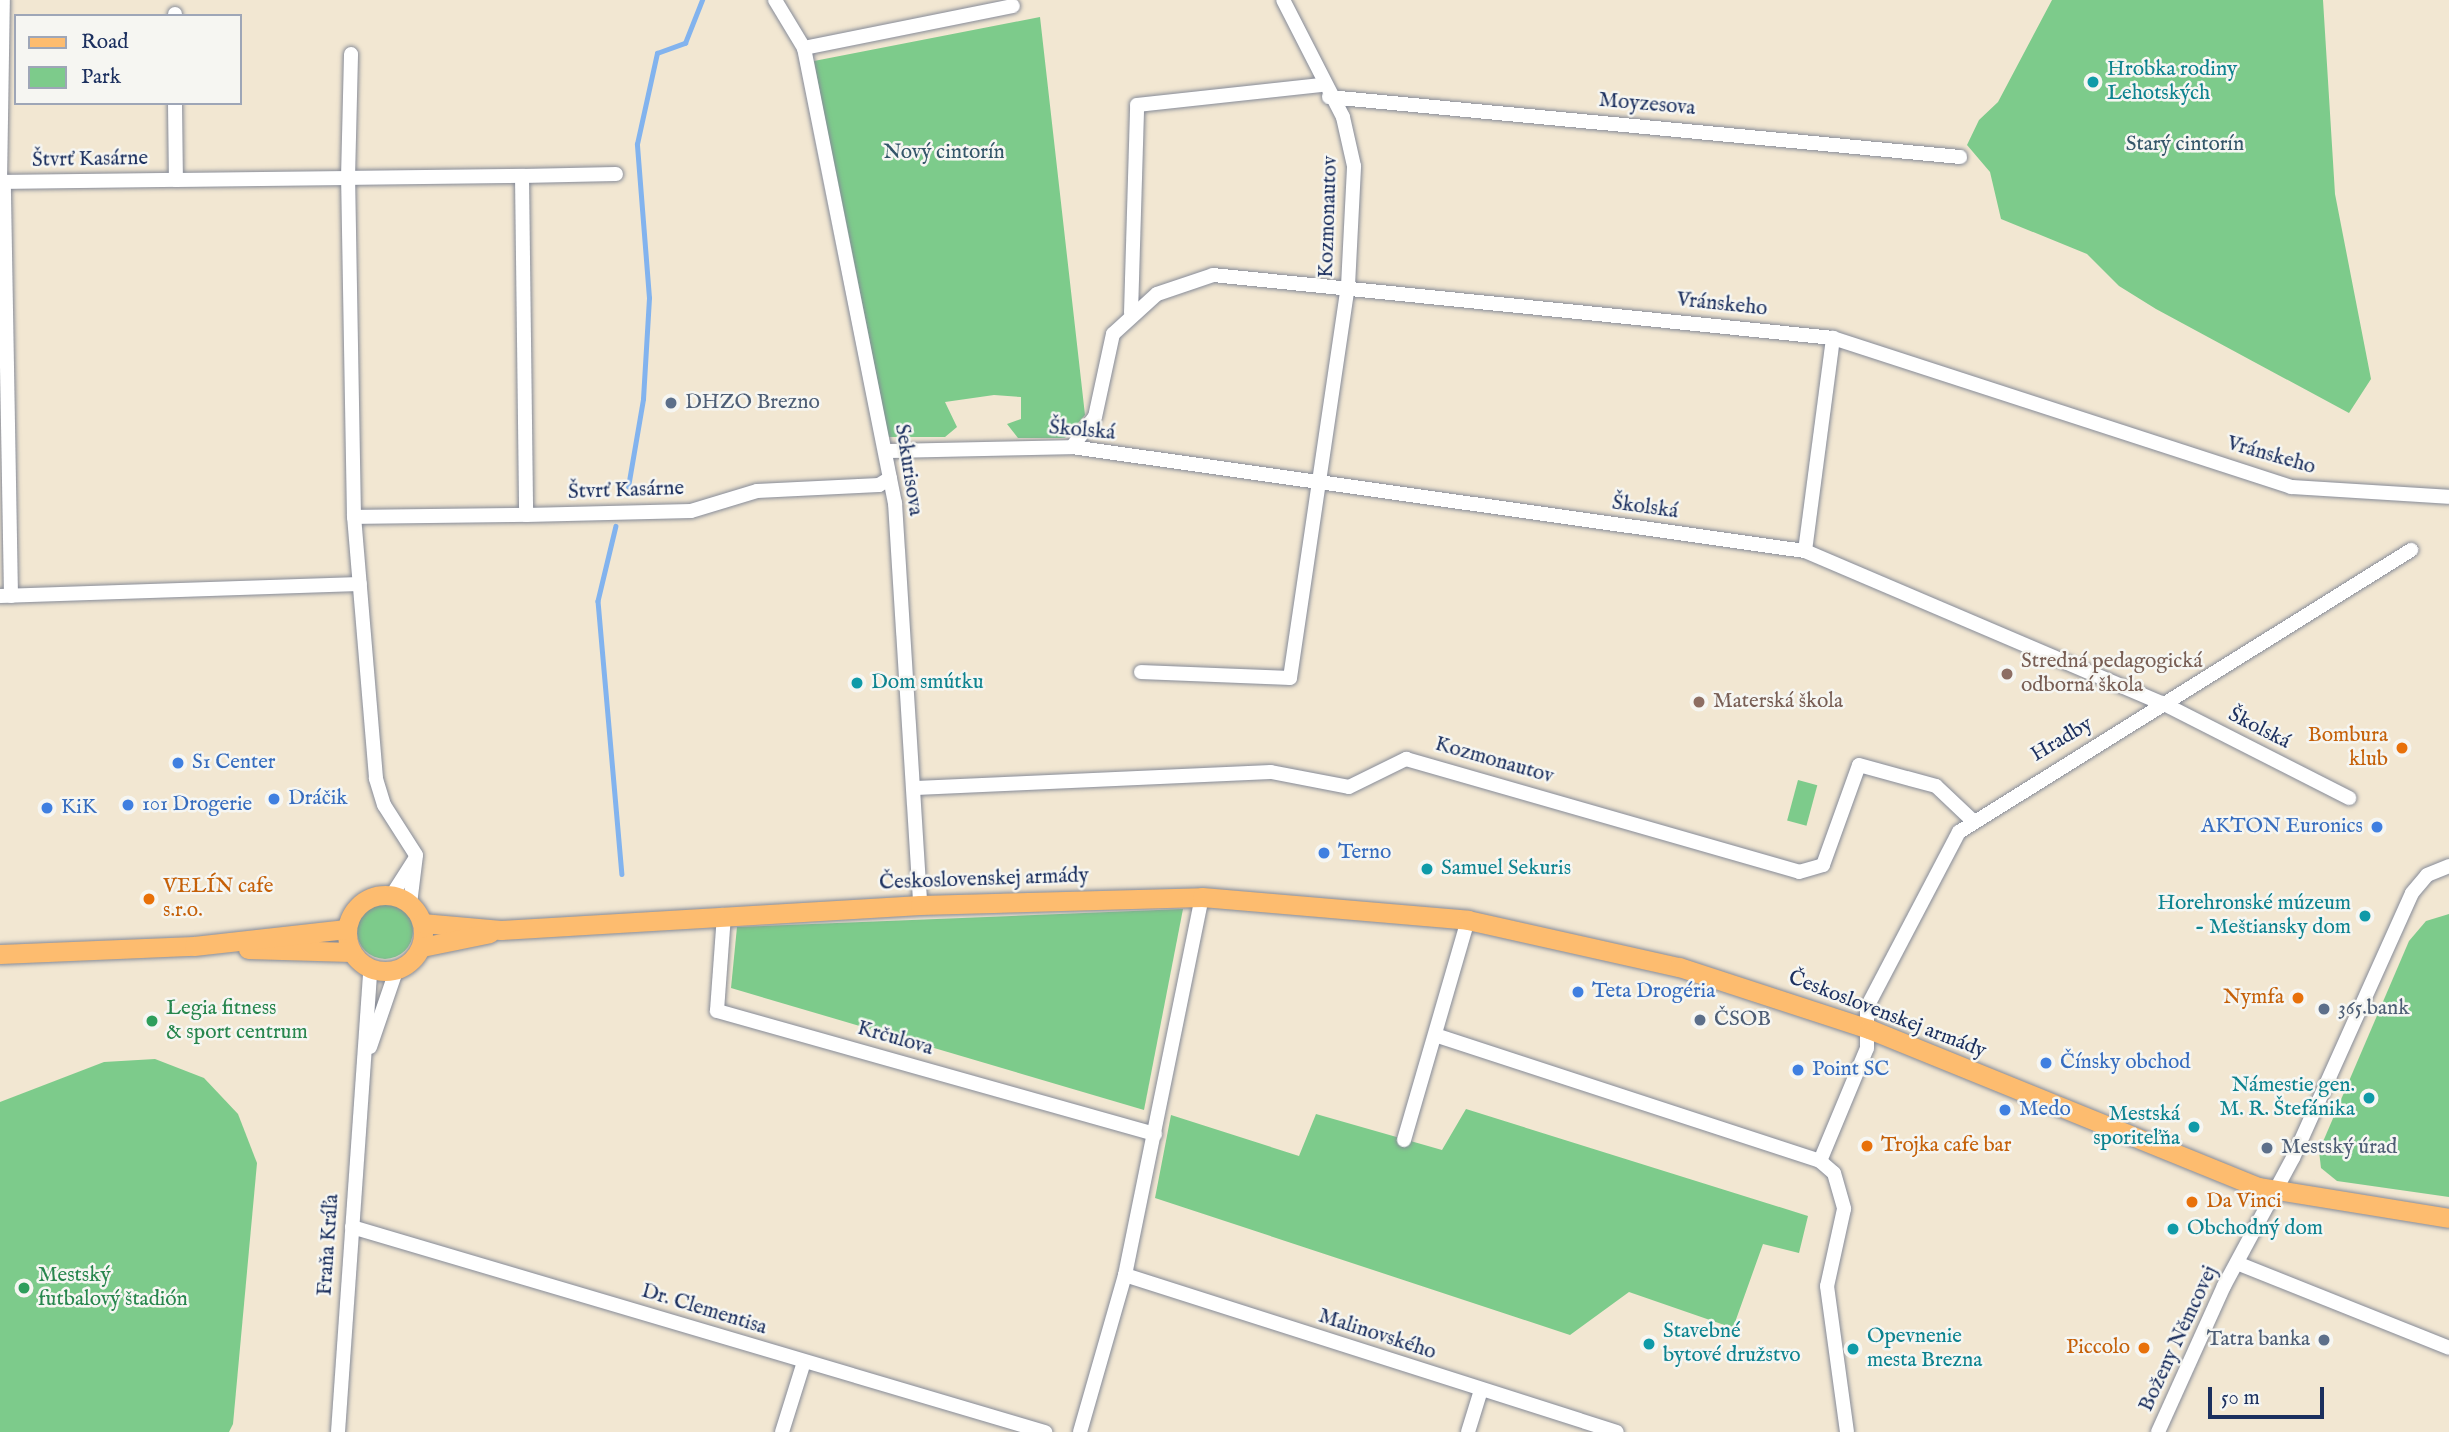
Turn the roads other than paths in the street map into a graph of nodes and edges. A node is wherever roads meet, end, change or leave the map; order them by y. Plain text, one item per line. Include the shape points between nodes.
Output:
1 (3, 0) edge
2 (775, 0) edge
3 (1283, 0) edge
4 (1013, 6) dead end
5 (804, 48) junction
6 (351, 54) dead end
7 (1325, 91) junction
8 (175, 105) edge
9 (1960, 158) dead end
10 (616, 174) dead end
11 (522, 176) junction
12 (348, 178) junction
13 (176, 180) junction
14 (2, 182) edge
15 (1348, 286) junction
16 (1131, 313) junction
17 (1833, 338) junction
18 (1072, 447) junction
19 (885, 451) junction
20 (890, 478) junction
21 (1320, 485) junction
22 (2449, 497) edge
23 (526, 515) junction
24 (354, 517) junction
25 (2411, 550) dead end
26 (1805, 551) junction
27 (360, 584) junction
28 (6, 596) edge
29 (1141, 673) dead end
30 (2162, 704) junction
31 (915, 788) junction
32 (2349, 798) dead end
33 (1972, 820) junction
34 (2449, 866) edge
35 (1202, 897) junction
36 (401, 900) junction
37 (920, 905) junction
38 (724, 915) junction
39 (1468, 920) junction
40 (422, 923) junction
41 (346, 929) junction
42 (501, 930) junction
43 (194, 946) junction
44 (422, 947) junction
45 (351, 952) junction
46 (0, 954) edge
47 (370, 969) junction
48 (396, 971) junction
49 (1869, 1029) junction
50 (1435, 1035) junction
51 (364, 1062) junction
52 (1155, 1134) junction
53 (1404, 1140) dead end
54 (1820, 1161) junction
55 (2276, 1192) junction
56 (2449, 1218) edge
57 (352, 1227) junction
58 (2237, 1263) junction
59 (1125, 1275) junction
60 (2449, 1348) edge
61 (804, 1362) junction
62 (1481, 1390) junction
63 (338, 1432) edge
64 (782, 1432) edge
65 (1045, 1432) edge
66 (1080, 1432) edge
67 (1468, 1432) edge
68 (1617, 1432) edge
69 (1847, 1432) edge
70 (2158, 1432) edge

1 - 14 street, Štvrť Kasárne
2 - 5 street, Sekurisova
3 - 7 street, Kozmonautov
4 - 5 street
5 - 19 street, Sekurisova
6 - 12 street
7 - 9 street, Moyzesova
7 - 15 street, Kozmonautov via 1352,140
7 - 16 street, Moyzesova via 1138,104
8 - 13 street, Štvrť Kasárne
10 - 11 street, Štvrť Kasárne
11 - 12 street, Štvrť Kasárne
11 - 23 street
12 - 13 street, Štvrť Kasárne
12 - 24 street
13 - 14 street, Štvrť Kasárne
14 - 28 street, Štvrť Kasárne
15 - 16 street, Vránskeho via 1213,275 1183,281
15 - 17 street, Vránskeho
15 - 21 street, Kozmonautov
16 - 18 street, Vránskeho via 1102,363 1095,417
17 - 22 street, Vránskeho via 2291,487
17 - 26 street
18 - 19 street, Školská
18 - 21 street, Školská
19 - 20 street, Sekurisova
20 - 23 street, Štvrť Kasárne via 879,485 757,491 691,511
20 - 31 street, Sekurisova
21 - 26 street, Školská
21 - 29 street, Kozmonautov via 1290,678
23 - 24 street, Štvrť Kasárne
24 - 27 street
25 - 30 street, Hradby
26 - 30 street, Školská
27 - 28 street, Štvrť Kasárne
27 - 36 street via 376,778 415,859
30 - 32 street, Školská
30 - 33 street, Hradby
31 - 33 street, Kozmonautov via 1271,772 1349,787 1405,759 1799,872 1823,865 1859,765 1936,786
31 - 37 street, Sekurisova
33 - 49 street, Hradby via 1959,832 1867,1007
34 - 55 street via 2427,875 2412,893
35 - 37 main road, Československej armády
35 - 39 main road, Československej armády
35 - 52 street
36 - 40 main road
36 - 41 main road via 362,902
37 - 38 main road, Československej armády
38 - 42 main road, Československej armády
38 - 52 street, Krčulova via 717,1011
39 - 49 main road, Československej armády via 1679,967
39 - 50 street
40 - 42 main road, Československej armády
40 - 44 main road
41 - 43 main road
41 - 45 main road
42 - 44 main road, Československej armády
43 - 45 main road
43 - 46 main road
44 - 48 main road
45 - 47 main road
47 - 48 main road
47 - 51 street, Fraňa Kráľa
48 - 51 street, Fraňa Kráľa
49 - 54 street, Hradby via 1867,1048
49 - 55 main road, Československej armády
50 - 53 street
50 - 54 street
51 - 57 street, Fraňa Kráľa
52 - 59 street
54 - 69 street via 1835,1172 1843,1191 1842,1223 1827,1286
55 - 56 main road
55 - 58 street
57 - 61 street, Dr. Clementisa
57 - 63 street, Fraňa Kráľa
58 - 60 street
58 - 70 street, Boženy Němcovej
59 - 62 street, Malinovského
59 - 66 street
61 - 64 street
61 - 65 street, Dr. Clementisa
62 - 67 street
62 - 68 street, Malinovského

